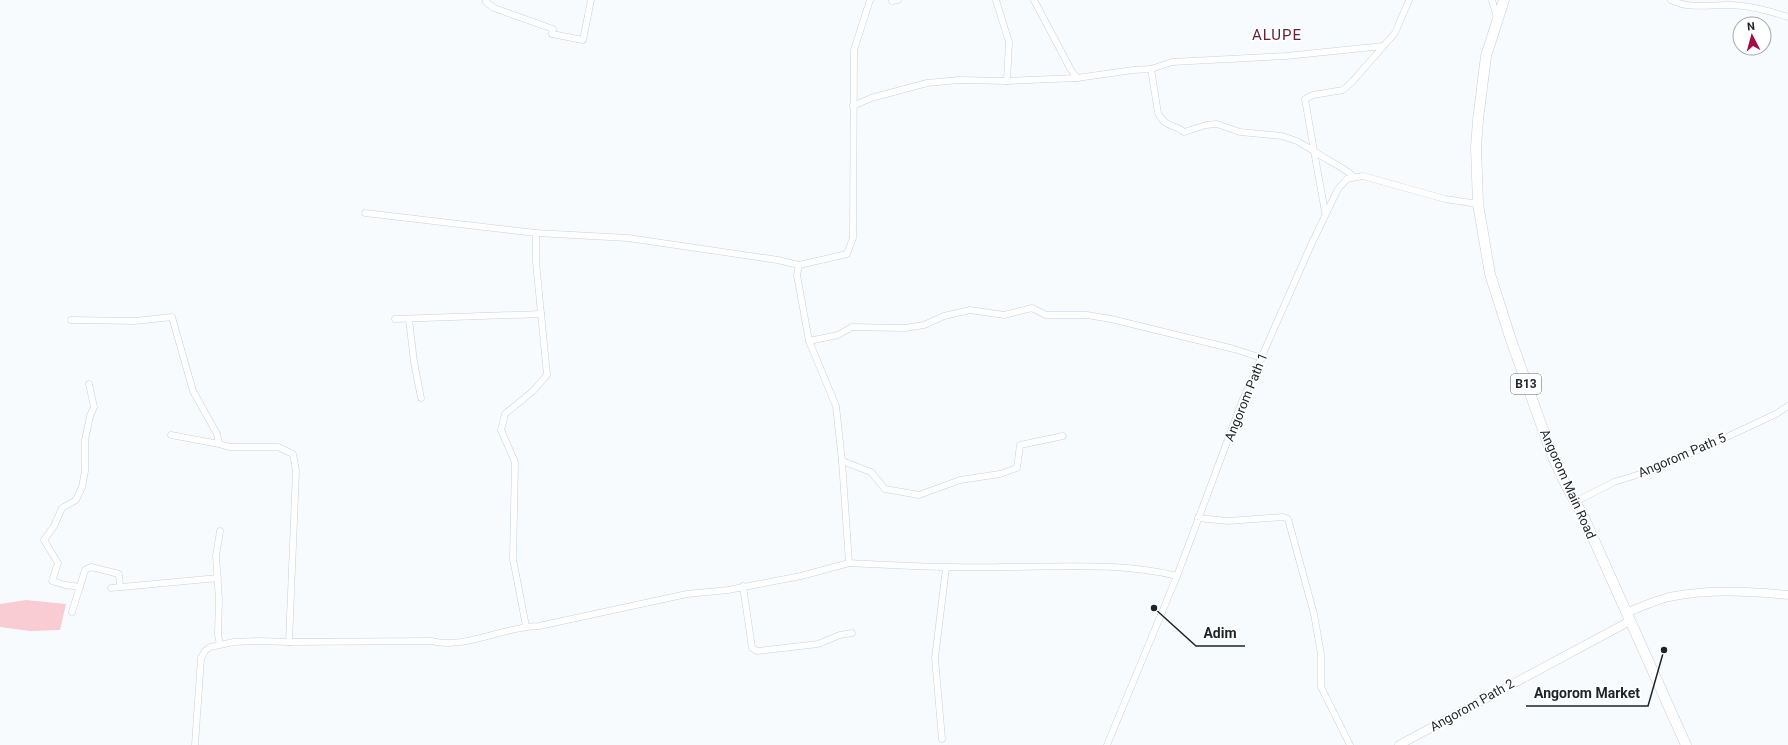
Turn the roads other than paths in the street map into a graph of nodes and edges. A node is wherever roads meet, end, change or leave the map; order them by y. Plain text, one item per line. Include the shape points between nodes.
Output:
1 (486, 0) edge
2 (591, 0) edge
3 (870, 0) edge
4 (996, 0) edge
5 (1034, 0) edge
6 (1409, 0) edge
7 (1492, 0) edge
8 (1504, 0) edge
9 (1671, 0) edge
10 (1788, 17) edge
11 (1497, 18) junction
12 (1384, 46) junction
13 (1151, 69) junction
14 (1078, 78) junction
15 (1007, 81) junction
16 (853, 106) junction
17 (1314, 151) junction
18 (1354, 176) junction
19 (1478, 204) junction
20 (1326, 212) junction
21 (365, 213) dead end
22 (536, 232) junction
23 (799, 265) junction
24 (541, 314) junction
25 (394, 319) dead end
26 (409, 319) junction
27 (71, 320) dead end
28 (809, 341) junction
29 (1262, 358) junction
30 (89, 384) dead end
31 (421, 398) dead end
32 (1788, 406) edge
33 (171, 435) dead end
34 (1063, 436) dead end
35 (219, 444) junction
36 (842, 461) junction
37 (1575, 502) junction
38 (1198, 518) junction
39 (220, 531) dead end
40 (849, 563) junction
41 (946, 568) junction
42 (1177, 576) junction
43 (218, 578) junction
44 (120, 586) junction
45 (743, 586) junction
46 (80, 587) junction
47 (111, 588) dead end
48 (1788, 595) edge
49 (72, 612) dead end
50 (1628, 617) junction
51 (526, 626) junction
52 (852, 633) dead end
53 (289, 642) junction
54 (220, 644) junction
55 (942, 739) dead end
56 (196, 745) edge
57 (1107, 745) edge
58 (1350, 745) edge
59 (1399, 745) edge
60 (1686, 745) edge

1 - 2 street via 494,8 553,29 552,34 583,40
3 - 16 street via 854,50
4 - 15 street via 1009,42
5 - 14 street via 1071,70
6 - 12 street via 1395,33
7 - 11 street
8 - 11 highway, Angorom Main Road / B13
9 - 10 street via 1700,7 1734,5
11 - 19 highway, Angorom Main Road / B13 via 1482,77 1476,147
12 - 13 street via 1286,56 1172,62
12 - 17 street via 1343,90 1313,95 1305,99
13 - 14 street
13 - 17 street via 1158,113 1161,120 1170,126 1180,128 1184,132 1217,124 1240,132 1282,136
14 - 15 street
15 - 16 street via 959,80 927,83 871,98
16 - 23 street via 853,238 847,254
17 - 18 street
17 - 20 street
18 - 19 street via 1373,178 1445,199
18 - 20 street, Angorom Path 1 via 1342,184
19 - 37 highway, Angorom Main Road / B13 via 1498,305 1552,455
20 - 29 street, Angorom Path 1
21 - 22 street
22 - 23 street via 628,238
22 - 24 street
23 - 28 street via 796,275
24 - 26 street
24 - 51 street via 547,375 505,414 501,430 515,462 513,559
25 - 26 street
26 - 31 street
27 - 35 street via 135,321 172,317 193,391 217,434
28 - 29 street via 838,335 852,327 905,328 970,310 1004,315 1032,308 1046,315 1087,315 1111,319
28 - 36 street via 836,406
29 - 38 street, Angorom Path 1 via 1243,399
30 - 46 street via 94,407 85,440 82,487 76,500 62,508 44,540 58,563 52,581
32 - 37 street, Angorom Path 5 via 1703,448 1653,470 1614,482
33 - 35 street
34 - 36 street via 1020,445 1017,468 1000,474 960,480 919,495 885,489 871,472
35 - 53 street via 230,447 278,447 292,454 296,471
36 - 40 street
37 - 50 highway, Angorom Main Road / B13
38 - 42 street, Angorom Path 1
38 - 58 street via 1228,521 1283,517 1288,519 1314,614 1321,654 1321,687
39 - 43 street via 216,556
40 - 41 street
40 - 45 street via 801,576
41 - 42 street via 1118,566 1149,569
41 - 55 street via 935,658
42 - 57 street, Angorom Path 1
43 - 44 street
43 - 54 street
44 - 46 street via 119,574 90,567 85,570
44 - 47 street
45 - 51 street via 687,594 539,626
45 - 52 street via 752,648 757,651 818,644
46 - 49 street
48 - 50 street, Angorom Path 2 via 1747,592 1702,593 1668,598
50 - 59 street, Angorom Path 2
50 - 60 highway, Angorom Main Road / B13
51 - 53 street via 442,644 431,641
53 - 54 street
54 - 56 street via 205,651 201,658

